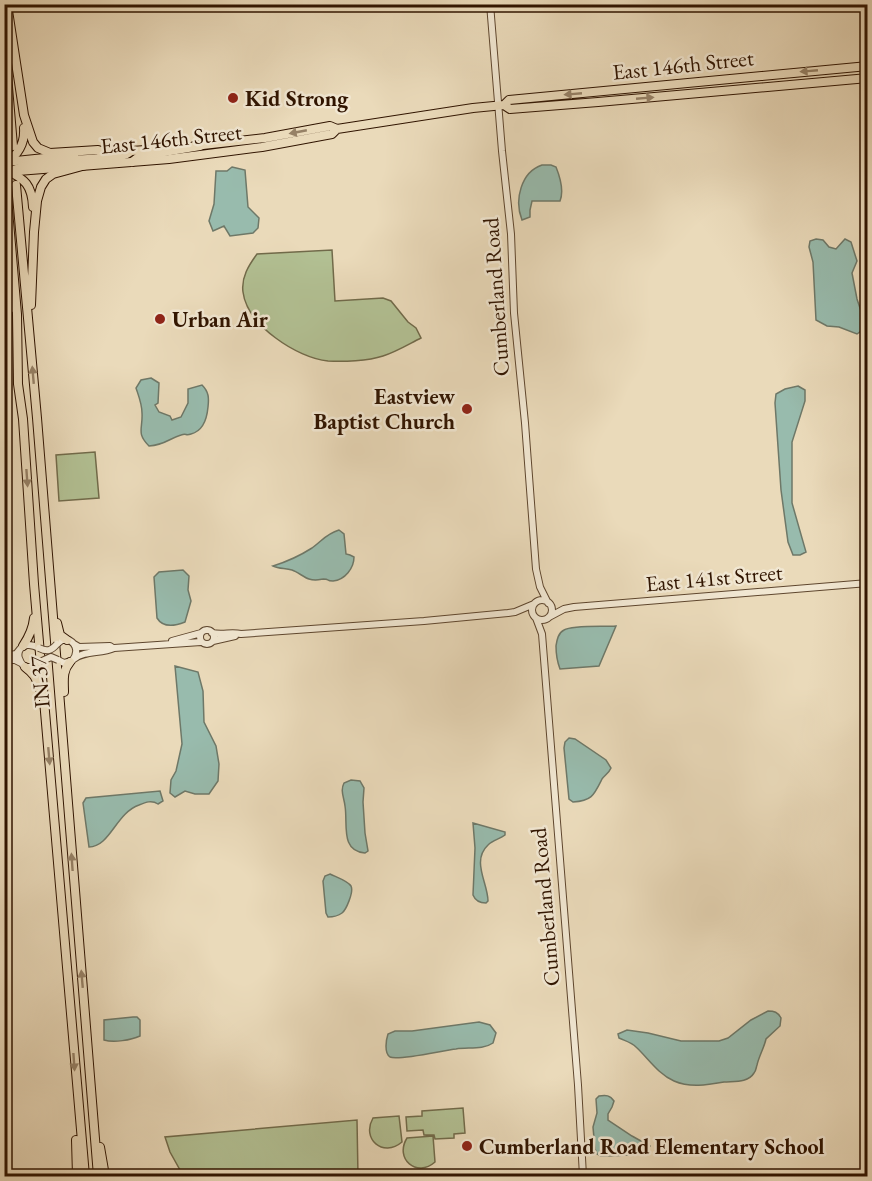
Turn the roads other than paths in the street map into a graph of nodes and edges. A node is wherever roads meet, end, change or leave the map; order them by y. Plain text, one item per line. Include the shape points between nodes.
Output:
1 (7, 4) edge
2 (490, 4) edge
3 (4, 40) edge
4 (867, 66) edge
5 (867, 78) edge
6 (501, 106) junction
7 (24, 115) junction
8 (337, 129) junction
9 (13, 146) dead end
10 (200, 146) junction
11 (130, 152) junction
12 (107, 153) junction
13 (132, 162) junction
14 (86, 165) junction
15 (20, 166) junction
16 (6, 167) edge
17 (36, 169) junction
18 (16, 185) dead end
19 (6, 187) edge
20 (34, 232) junction
21 (4, 267) edge
22 (17, 331) junction
23 (29, 332) junction
24 (48, 557) junction
25 (867, 583) edge
26 (34, 584) junction
27 (540, 587) junction
28 (535, 603) junction
29 (549, 604) junction
30 (564, 609) junction
31 (515, 612) junction
32 (534, 616) junction
33 (548, 617) junction
34 (201, 633) junction
35 (212, 633) junction
36 (241, 634) junction
37 (542, 634) junction
38 (213, 641) junction
39 (70, 642) junction
40 (201, 642) junction
41 (157, 644) junction
42 (22, 647) junction
43 (114, 648) junction
44 (4, 656) edge
45 (4, 660) edge
46 (72, 661) junction
47 (23, 665) junction
48 (47, 732) junction
49 (62, 732) junction
50 (90, 1083) junction
51 (76, 1089) junction
52 (77, 1176) edge
53 (85, 1176) edge
54 (98, 1176) edge
55 (105, 1176) edge
56 (583, 1176) edge

1 - 7 highway
2 - 6 street, Cumberland Road
3 - 9 highway
4 -> 6 main road, East 146th Street via 509,100
6 -> 5 main road, East 146th Street via 510,109 583,104
6 - 8 main road, East 146th Street
6 - 27 street, Cumberland Road via 514,314
7 - 12 highway via 29,136 43,151
7 - 16 highway via 24,141
8 -> 10 main road, East 146th Street via 330,126
8 - 13 main road, East 146th Street via 332,134 262,147
10 - 11 main road, East 146th Street
10 - 13 highway via 140,156
11 - 12 main road, East 146th Street
11 - 15 highway via 108,158
12 - 16 main road, East 146th Street
13 - 14 main road, East 146th Street
14 - 17 main road, East 146th Street
14 - 20 highway via 58,172 44,182 39,191
15 - 16 highway
15 - 17 highway
16 - 17 main road, East 146th Street
16 - 20 highway via 24,180 31,194
18 - 23 highway, IN-37
19 - 22 highway, IN-37
20 - 23 highway
21 - 22 highway
22 -> 26 highway, IN-37
24 -> 23 highway, IN-37
24 - 39 highway via 57,624 60,635
24 - 49 highway, IN-37
25 - 30 street, East 141st Street
26 - 42 highway via 33,625
26 - 48 highway, IN-37
27 - 28 street, Cumberland Road
27 - 29 street, Cumberland Road
28 - 29 street via 542,600
28 - 31 street
28 - 32 street
29 - 30 street, East 141st Street
29 - 33 street via 552,610
30 - 33 street, East 141st Street
31 - 32 street
31 - 36 street
32 - 33 street via 541,620
32 - 37 street, Cumberland Road
33 - 37 street, Cumberland Road
34 - 35 street
34 - 40 street
34 - 41 street
35 - 36 street
35 - 38 street
36 - 38 street
37 - 56 street, Cumberland Road
38 - 40 street via 207,645
39 - 42 street, bridge via 60,641 49,651 31,644
39 - 43 street
39 - 46 street via 76,650
40 - 41 street
41 - 43 street
42 - 44 street via 16,654
42 - 47 street via 19,654
43 - 46 street via 80,654
45 - 47 street
46 - 47 street, bridge via 64,663 47,657 32,667
46 - 49 highway via 64,674
47 - 48 highway via 37,680
48 -> 51 highway, IN-37
50 -> 49 highway, IN-37
50 - 54 highway, IN-37
50 - 55 highway
51 - 52 highway
51 - 53 highway, IN-37

